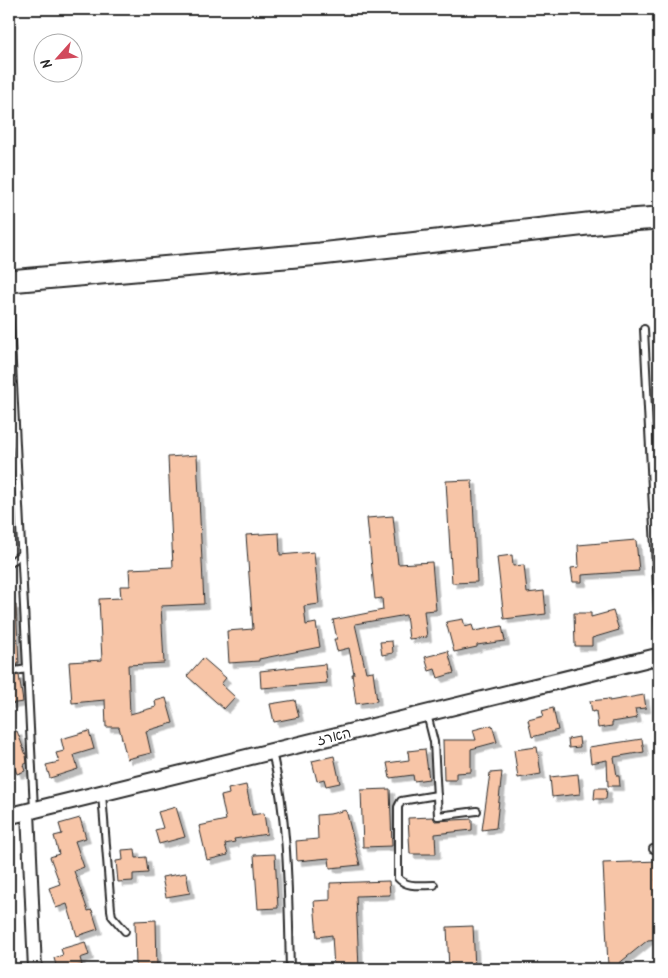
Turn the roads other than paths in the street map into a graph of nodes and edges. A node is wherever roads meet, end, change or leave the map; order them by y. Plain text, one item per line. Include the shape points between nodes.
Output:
1 (659, 218) edge
2 (9, 281) edge
3 (9, 304) edge
4 (644, 329) dead end
5 (21, 554) junction
6 (9, 564) edge
7 (659, 628) edge
8 (657, 657) edge
9 (27, 669) junction
10 (9, 672) edge
11 (659, 676) edge
12 (427, 714) junction
13 (272, 752) junction
14 (102, 794) junction
15 (437, 795) junction
16 (31, 811) junction
17 (477, 811) dead end
18 (9, 816) edge
19 (434, 885) dead end
20 (125, 932) dead end
21 (35, 969) edge
22 (290, 969) edge

1 - 2 highway via 320,254
3 - 5 lane
4 - 7 lane
5 - 6 lane
5 - 9 lane
8 - 11 lane
8 - 12 street, הארז
9 - 10 lane
9 - 16 lane
12 - 13 street, הארז
12 - 15 lane via 434,742
13 - 14 street, הארז
13 - 22 lane via 284,826
14 - 16 street, הארז
14 - 20 lane via 112,916
15 - 17 lane via 438,816
15 - 19 lane via 401,801 398,807 398,878 410,885
16 - 18 street, הארז
16 - 21 street

